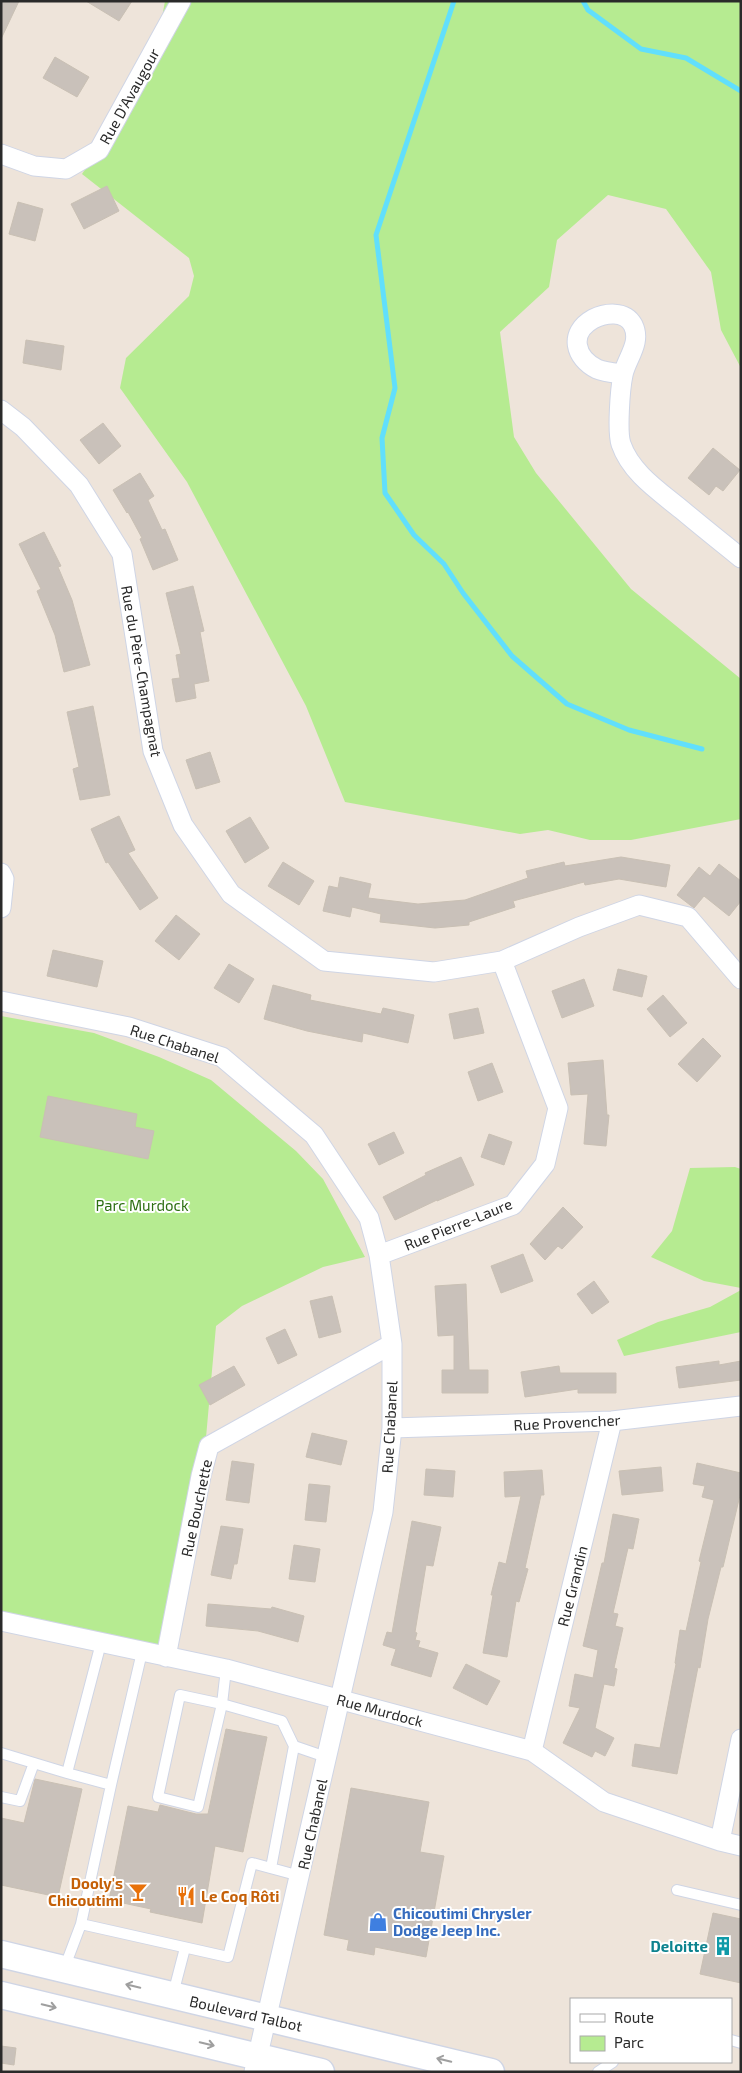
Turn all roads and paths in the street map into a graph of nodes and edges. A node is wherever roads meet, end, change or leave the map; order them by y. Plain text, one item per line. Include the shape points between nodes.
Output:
1 (181, 1) edge
2 (1, 154) edge
3 (623, 374) dead end
4 (1, 410) edge
5 (741, 558) edge
6 (1, 873) edge
7 (1, 908) edge
8 (502, 961) junction
9 (741, 979) edge
10 (1, 1001) edge
11 (379, 1255) junction
12 (392, 1344) junction
13 (741, 1406) edge
14 (612, 1421) junction
15 (392, 1428) junction
16 (1, 1621) edge
17 (101, 1643) junction
18 (142, 1652) junction
19 (166, 1658) junction
20 (226, 1669) junction
21 (340, 1698) junction
22 (222, 1704) junction
23 (741, 1739) edge
24 (294, 1746) junction
25 (532, 1751) junction
26 (1, 1753) edge
27 (326, 1757) junction
28 (34, 1763) junction
29 (67, 1773) junction
30 (111, 1785) junction
31 (1, 1797) edge
32 (720, 1841) junction
33 (741, 1846) edge
34 (271, 1868) junction
35 (300, 1876) junction
36 (677, 1890) dead end
37 (741, 1905) edge
38 (81, 1924) junction
39 (185, 1948) junction
40 (1, 1954) edge
41 (64, 1969) junction
42 (1, 1995) edge
43 (172, 1995) junction
44 (267, 2018) junction
45 (612, 2063) edge
46 (256, 2064) edge
47 (322, 2072) edge
48 (491, 2072) edge
49 (598, 2072) edge

1 - 2 street, Rue D'Avaugour via 99,150 66,169 34,166
3 - 5 street via 620,442 628,458 644,480
4 - 8 street, Rue du Père-Champagnat via 23,427 79,485 122,554 153,751 183,825 231,894 324,961 434,972
6 - 7 street via 4,879
8 - 9 street, Rue du Père-Champagnat via 639,905 688,918
8 - 11 street, Rue Pierre-Laure via 558,1108 545,1164 513,1206
10 - 11 street, Rue Chabanel via 129,1027 222,1057 314,1135 369,1218
11 - 12 street, Rue Chabanel
12 - 15 street, Rue Chabanel
12 - 19 street, Rue Bouchette via 209,1446
13 - 14 street, Rue Provencher
14 - 15 street, Rue Provencher
14 - 25 street, Rue Grandin
15 - 21 street, Rue Chabanel via 384,1512
16 - 17 street, Rue Murdock
17 - 18 street, Rue Murdock
17 - 29 lane
18 - 19 street, Rue Murdock
18 - 30 lane
19 - 20 street, Rue Murdock
20 - 21 street, Rue Murdock
20 - 22 lane
21 - 25 street, Rue Murdock
21 - 27 street, Rue Chabanel
22 - 22 lane via 198,1807 158,1797 180,1695
22 - 24 lane via 282,1721
23 - 32 street
24 - 27 lane
24 - 34 lane
25 - 32 street, Rue Murdock via 604,1802
26 - 28 lane
27 - 35 street, Rue Chabanel
28 - 29 lane
28 - 31 lane via 20,1801
29 - 30 lane
30 - 38 lane
32 - 33 street, Rue Murdock
34 - 35 lane
34 - 39 lane via 252,1863 228,1957
35 - 44 street, Rue Chabanel
36 - 37 lane
38 - 39 lane
38 - 41 lane
39 - 43 lane
40 - 41 main road, Boulevard Talbot
43 -> 41 main road, Boulevard Talbot
42 -> 46 main road
43 - 44 main road, Boulevard Talbot
44 - 46 street, Rue Chabanel
48 -> 44 main road, Boulevard Talbot
45 - 49 lane
46 - 47 main road

